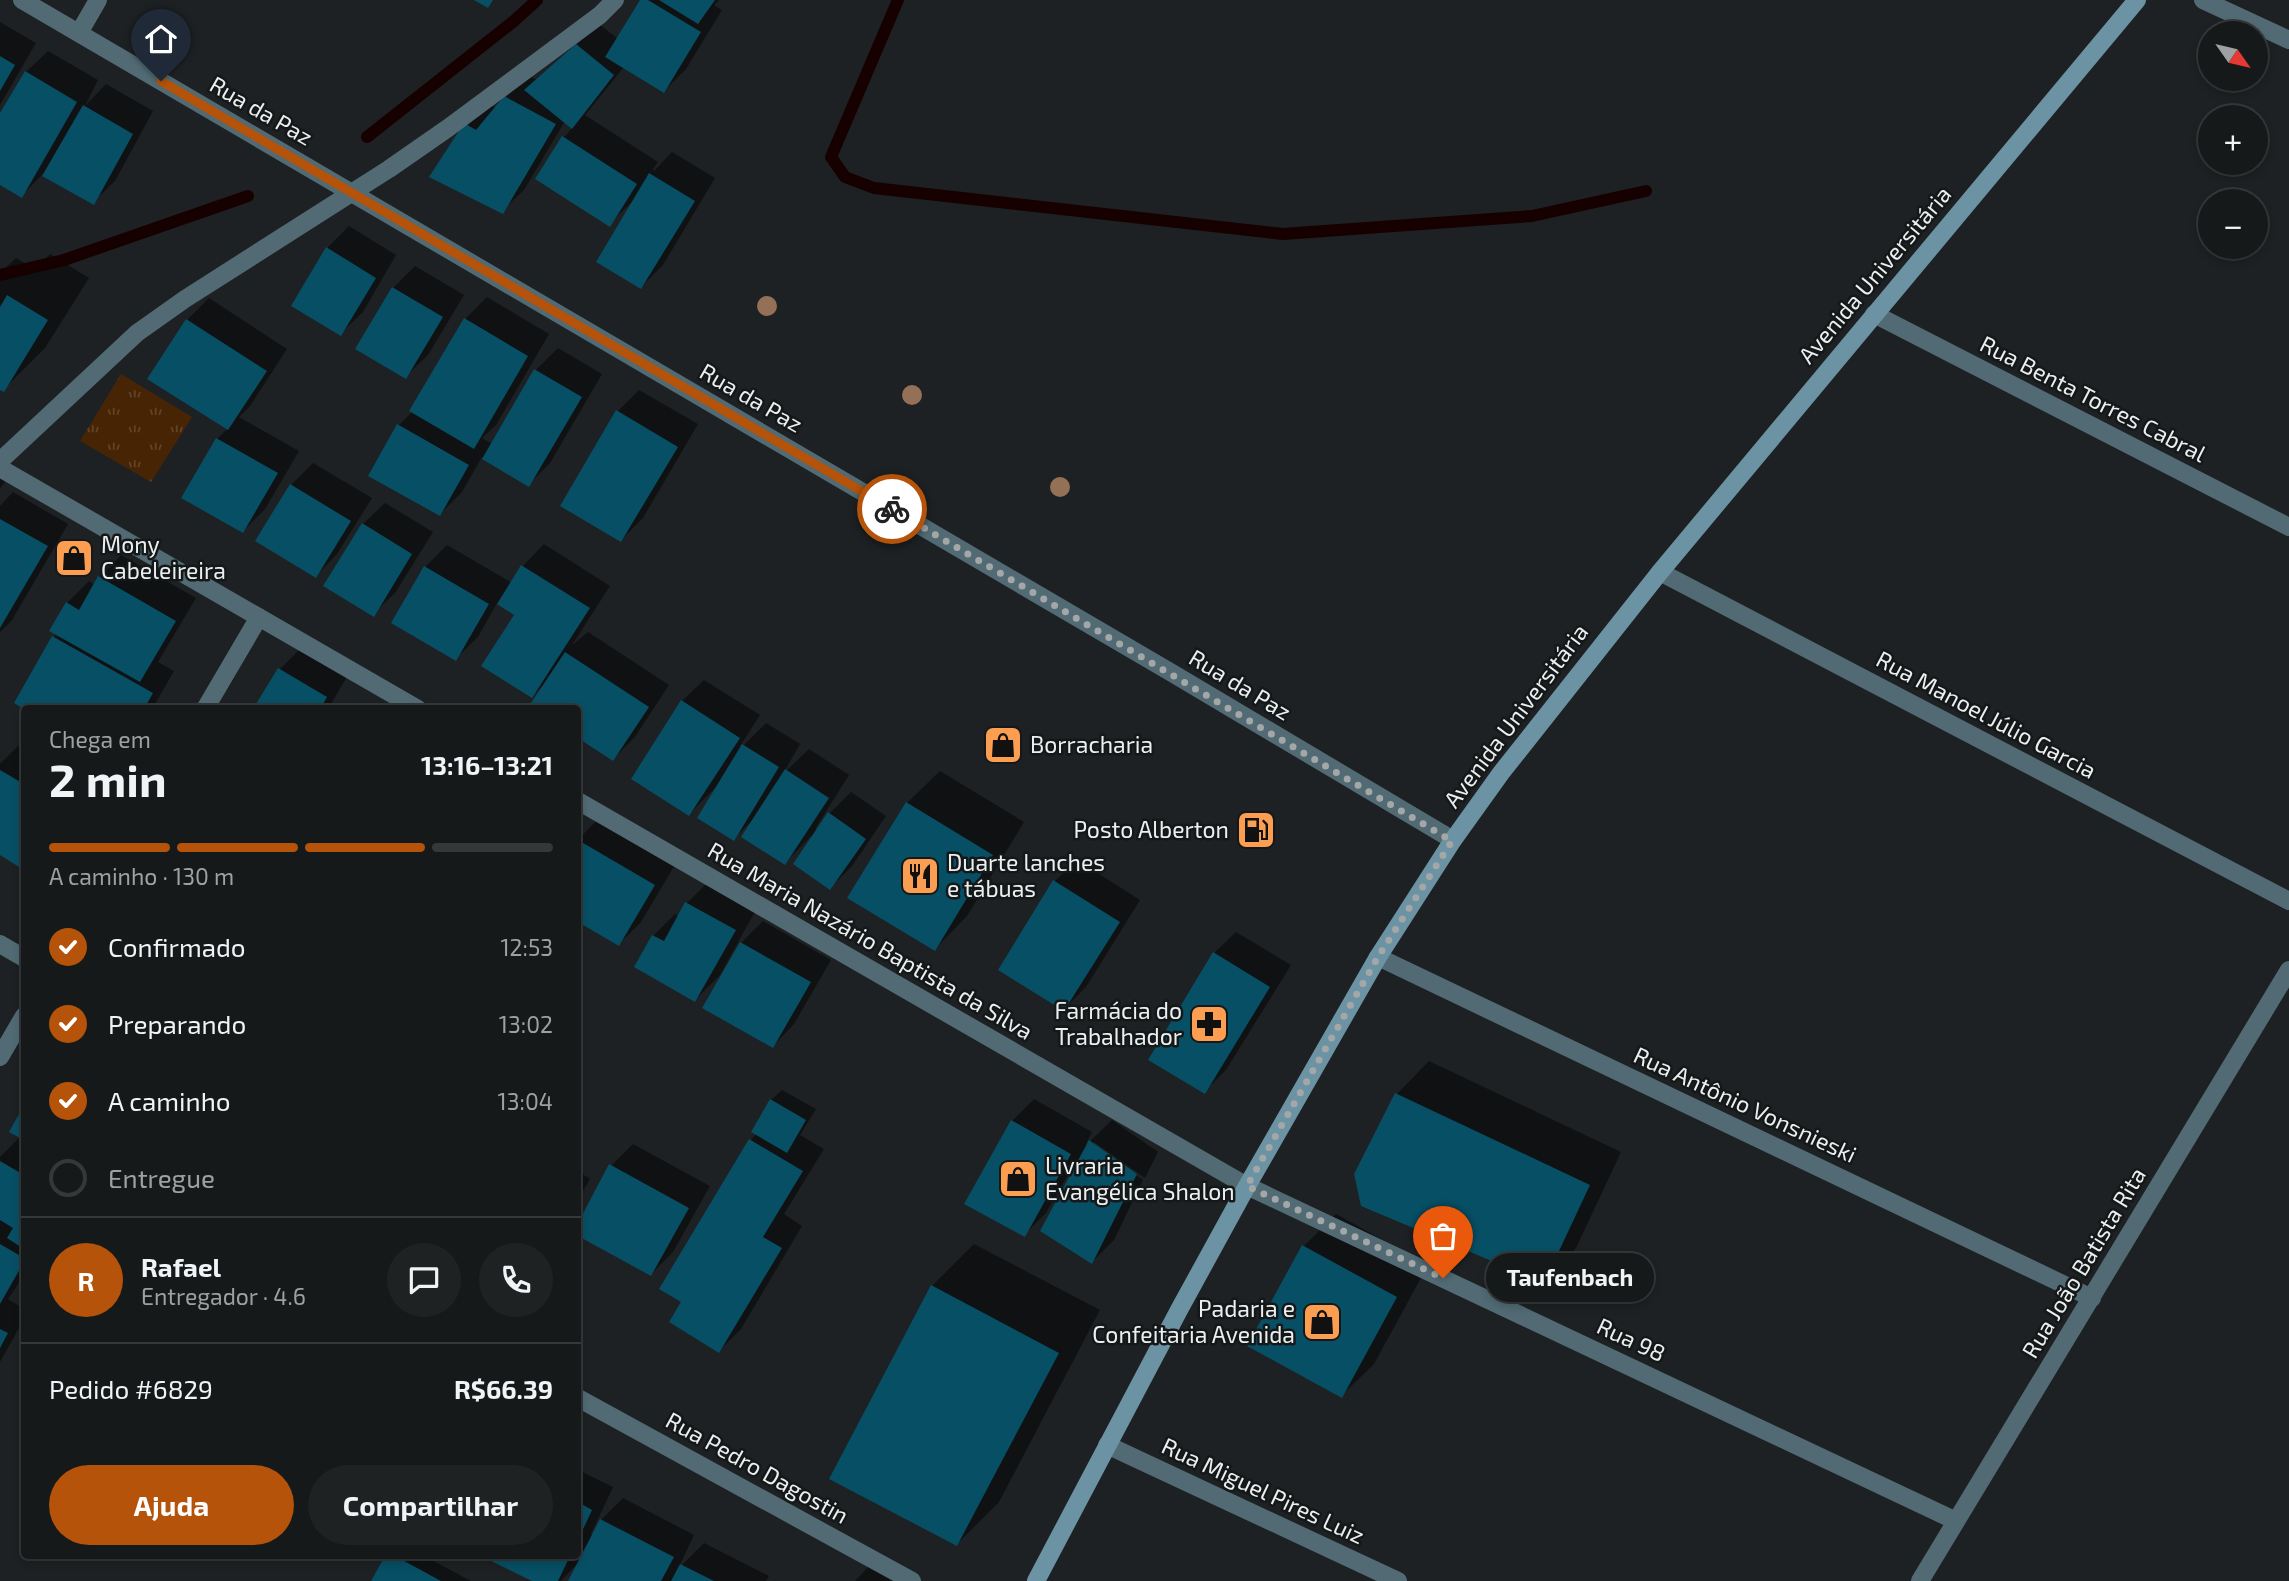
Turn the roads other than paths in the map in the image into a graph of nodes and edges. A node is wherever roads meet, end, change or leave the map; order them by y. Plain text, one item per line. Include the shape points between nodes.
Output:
1 (22, 0) edge
2 (98, 0) edge
3 (615, 0) edge
4 (2137, 0) edge
5 (2203, 0) edge
6 (79, 33) junction
7 (2289, 40) edge
8 (353, 193) junction
9 (1874, 314) junction
10 (0, 461) edge
11 (0, 468) edge
12 (2289, 527) edge
13 (1660, 572) junction
14 (259, 617) junction
15 (207, 705) edge
16 (411, 705) edge
17 (581, 803) edge
18 (1452, 841) junction
19 (2289, 901) edge
20 (0, 944) edge
21 (21, 956) edge
22 (1378, 957) junction
23 (2289, 970) edge
24 (21, 1021) edge
25 (0, 1057) edge
26 (1247, 1186) junction
27 (2091, 1297) junction
28 (581, 1400) edge
29 (1107, 1445) junction
30 (1956, 1521) junction
31 (1042, 1579) edge
32 (912, 1581) edge
33 (1398, 1581) edge
34 (1920, 1581) edge

1 - 6 street, Rua da Paz
2 - 6 street
3 - 8 street via 448,128
4 - 9 main road, Avenida Universitária
5 - 7 street
6 - 8 street, Rua da Paz
8 - 10 street via 137,333
8 - 18 street, Rua da Paz
9 - 12 street, Rua Benta Torres Cabral
9 - 13 main road, Avenida Universitária
11 - 14 street
13 - 18 main road, Avenida Universitária
13 - 19 street, Rua Manoel Júlio Garcia
14 - 15 street
14 - 16 street
17 - 26 street, Rua Maria Nazário Baptista da Silva
18 - 22 main road, Avenida Universitária
20 - 21 street
22 - 26 main road, Avenida Universitária
22 - 27 street, Rua Antônio Vonsnieski
23 - 27 street, Rua João Batista Rita
24 - 25 street
26 - 29 main road, Avenida Universitária
26 - 30 street, Rua 98
27 - 30 street, Rua João Batista Rita
28 - 32 street, Rua Pedro Dagostin
29 - 31 main road, Avenida Universitária
29 - 33 street, Rua Miguel Pires Luiz
30 - 34 street, Rua João Batista Rita

